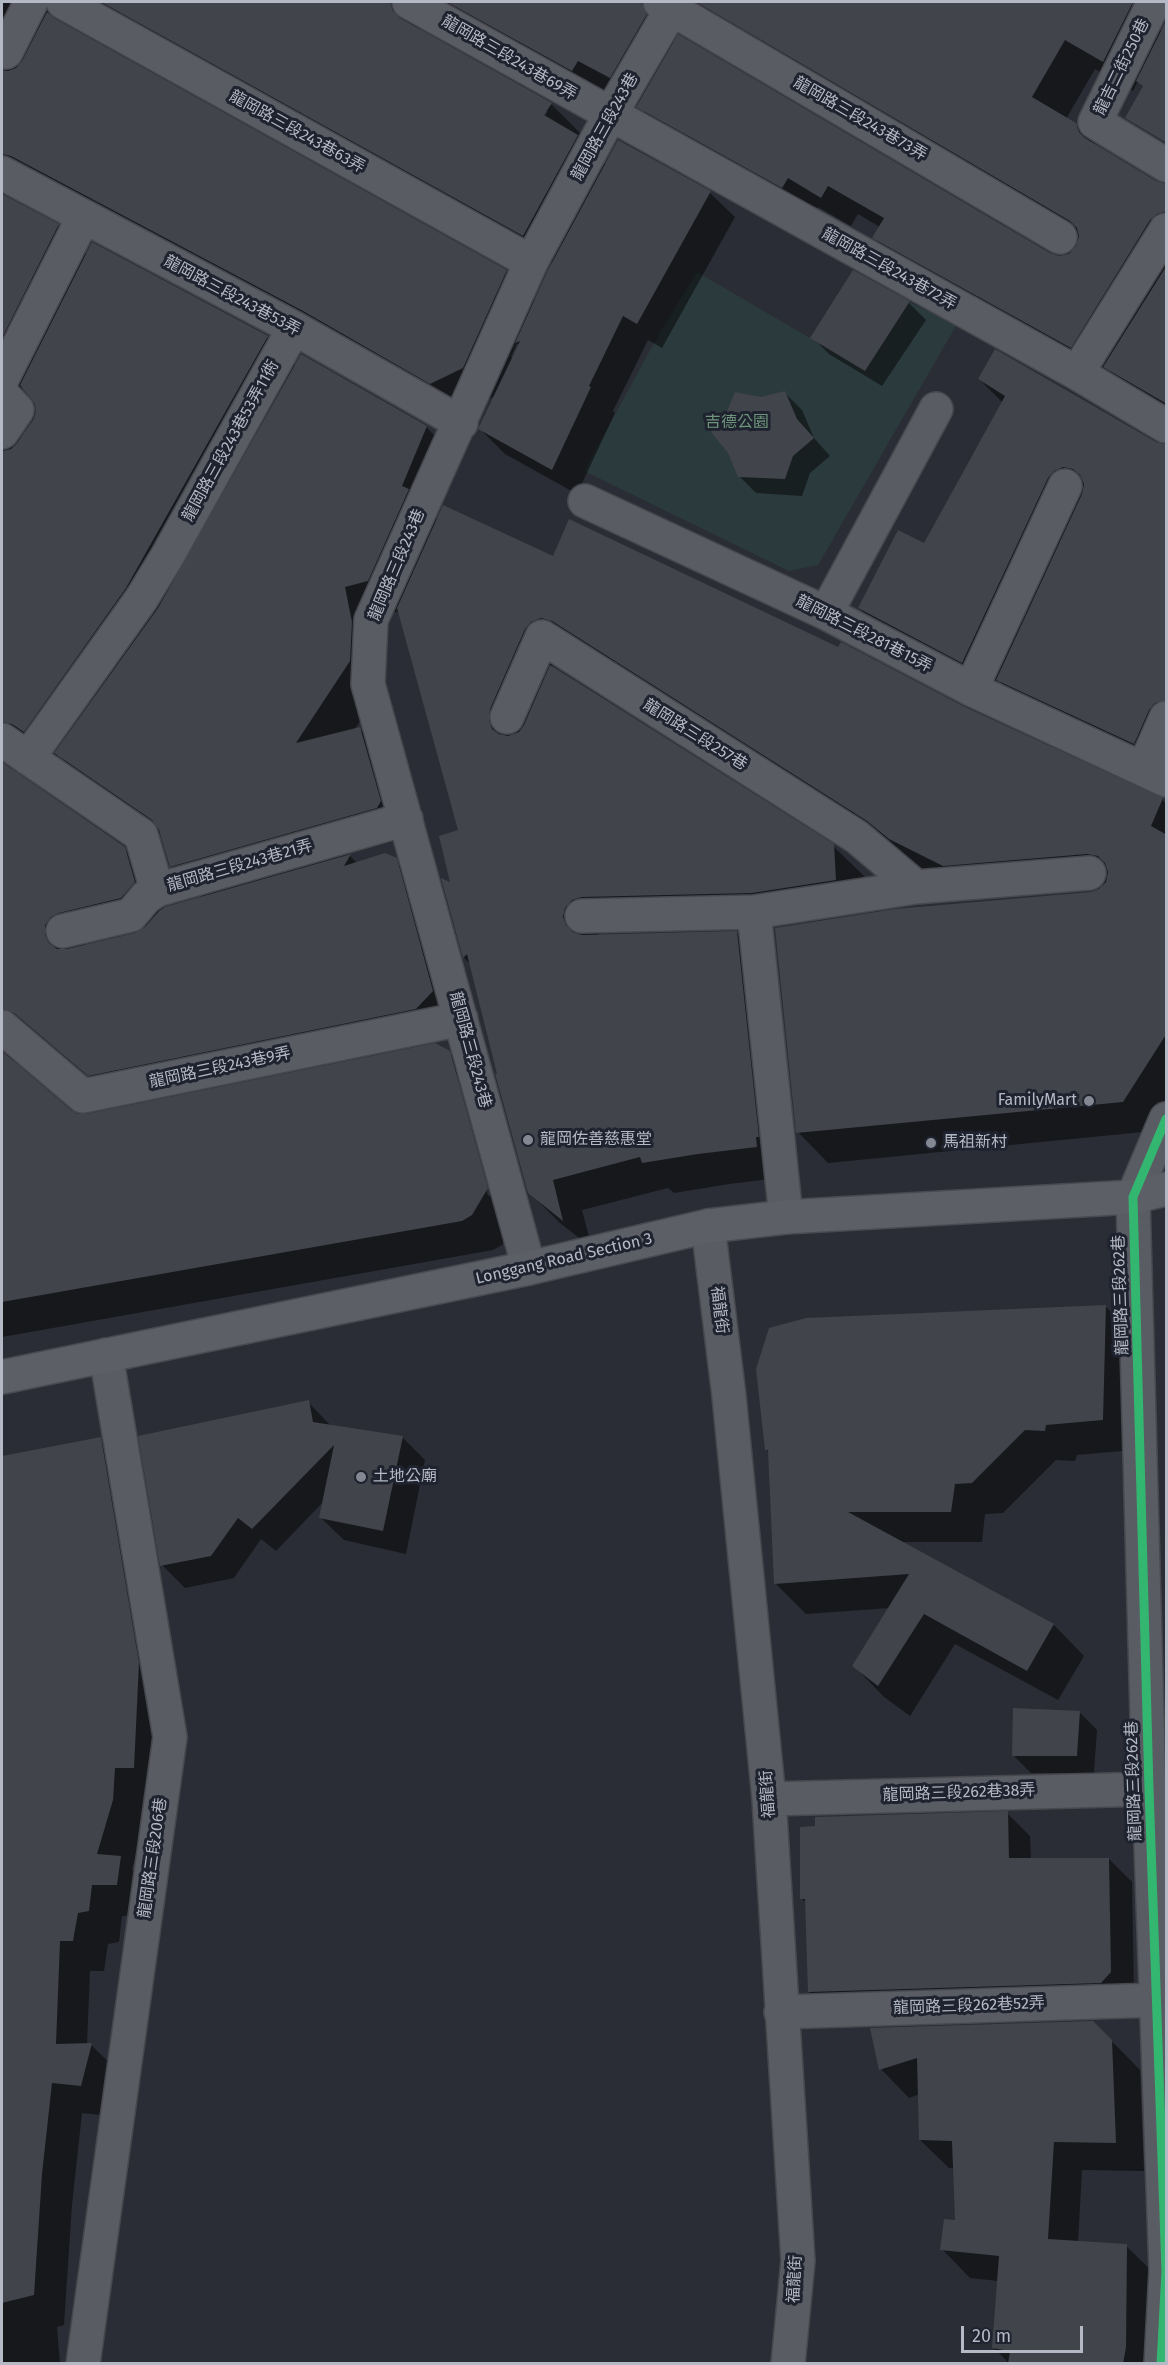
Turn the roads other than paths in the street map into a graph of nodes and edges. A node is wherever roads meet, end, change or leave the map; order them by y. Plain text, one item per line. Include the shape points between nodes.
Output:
1 (31, 2) edge
2 (63, 2) edge
3 (409, 2) edge
4 (1154, 2) edge
5 (666, 5) edge
6 (6, 52) dead end
7 (610, 115) junction
8 (1167, 165) edge
9 (2, 174) edge
10 (84, 218) junction
11 (1167, 230) edge
12 (1060, 237) dead end
13 (531, 262) junction
14 (294, 328) junction
15 (1077, 373) junction
16 (2, 378) edge
17 (2, 394) edge
18 (936, 409) dead end
19 (461, 423) junction
20 (1167, 426) edge
21 (2, 432) edge
22 (1065, 486) dead end
23 (585, 501) dead end
24 (826, 613) junction
25 (971, 688) junction
26 (507, 717) dead end
27 (1167, 718) edge
28 (2, 740) edge
29 (28, 758) junction
30 (1155, 774) edge
31 (406, 819) junction
32 (1089, 873) dead end
33 (916, 887) junction
34 (157, 890) junction
35 (754, 912) junction
36 (582, 916) dead end
37 (63, 931) dead end
38 (461, 1019) junction
39 (2, 1027) edge
40 (1167, 1119) edge
41 (1167, 1189) edge
42 (1133, 1197) junction
43 (1167, 1210) edge
44 (786, 1217) junction
45 (708, 1226) junction
46 (528, 1268) junction
47 (106, 1355) junction
48 (2, 1377) edge
49 (1149, 1789) junction
50 (769, 1799) junction
51 (1157, 2000) junction
52 (781, 2012) junction
53 (83, 2364) edge
54 (788, 2364) edge
55 (1161, 2364) edge

1 - 6 street
2 - 13 street, 龍岡路三段243巷63弄
3 - 7 street, 龍岡路三段243巷69弄
4 - 8 street, 龍吉二街250巷 via 1095,122
5 - 7 street, 龍岡路三段243巷
5 - 12 street, 龍岡路三段243巷73弄
7 - 13 street, 龍岡路三段243巷
7 - 15 street, 龍岡路三段243巷72弄
9 - 10 street, 龍岡路三段243巷53弄
10 - 14 street, 龍岡路三段243巷53弄
10 - 16 street
11 - 15 street
13 - 19 street, 龍岡路三段243巷
14 - 19 street, 龍岡路三段243巷53弄
14 - 29 street, 龍岡路三段243巷53弄11衖 via 142,598
15 - 20 street, 龍岡路三段243巷72弄
17 - 21 street via 17,410
18 - 24 street
19 - 31 street, 龍岡路三段243巷 via 371,620 368,684
22 - 25 street
23 - 24 street, 龍岡路三段281巷15弄
24 - 25 street, 龍岡路三段281巷15弄
25 - 30 street, 龍岡路三段281巷15弄
26 - 33 street, 龍岡路三段257巷 via 542,637 856,837
27 - 30 street, 龍岡路三段281巷15弄
28 - 29 street, 龍岡路三段243巷21弄
29 - 34 street, 龍岡路三段243巷21弄 via 141,835
31 - 34 street, 龍岡路三段243巷21弄
31 - 38 street, 龍岡路三段243巷
32 - 33 street
33 - 35 street
34 - 37 street via 131,915
35 - 36 street
35 - 44 street
38 - 39 street, 龍岡路三段243巷9弄 via 83,1096
38 - 46 street, 龍岡路三段243巷
40 - 42 street
41 - 42 main road, Longgang Road Section 3
42 - 43 main road, Longgang Road Section 3
42 - 44 main road, Longgang Road Section 3
42 - 49 street, 龍岡路三段262巷
44 - 45 main road, Longgang Road Section 3
45 - 46 main road, Longgang Road Section 3
45 - 50 street, 福龍街
46 - 47 main road, Longgang Road Section 3
47 - 48 main road, Longgang Road Section 3
47 - 53 street, 龍岡路三段206巷 via 170,1737
49 - 50 street, 龍岡路三段262巷38弄
49 - 51 street, 龍岡路三段262巷
50 - 52 street, 福龍街
51 - 52 street, 龍岡路三段262巷52弄
51 - 55 street, 龍岡路三段262巷 via 1166,2271
52 - 54 street, 福龍街 via 798,2261

